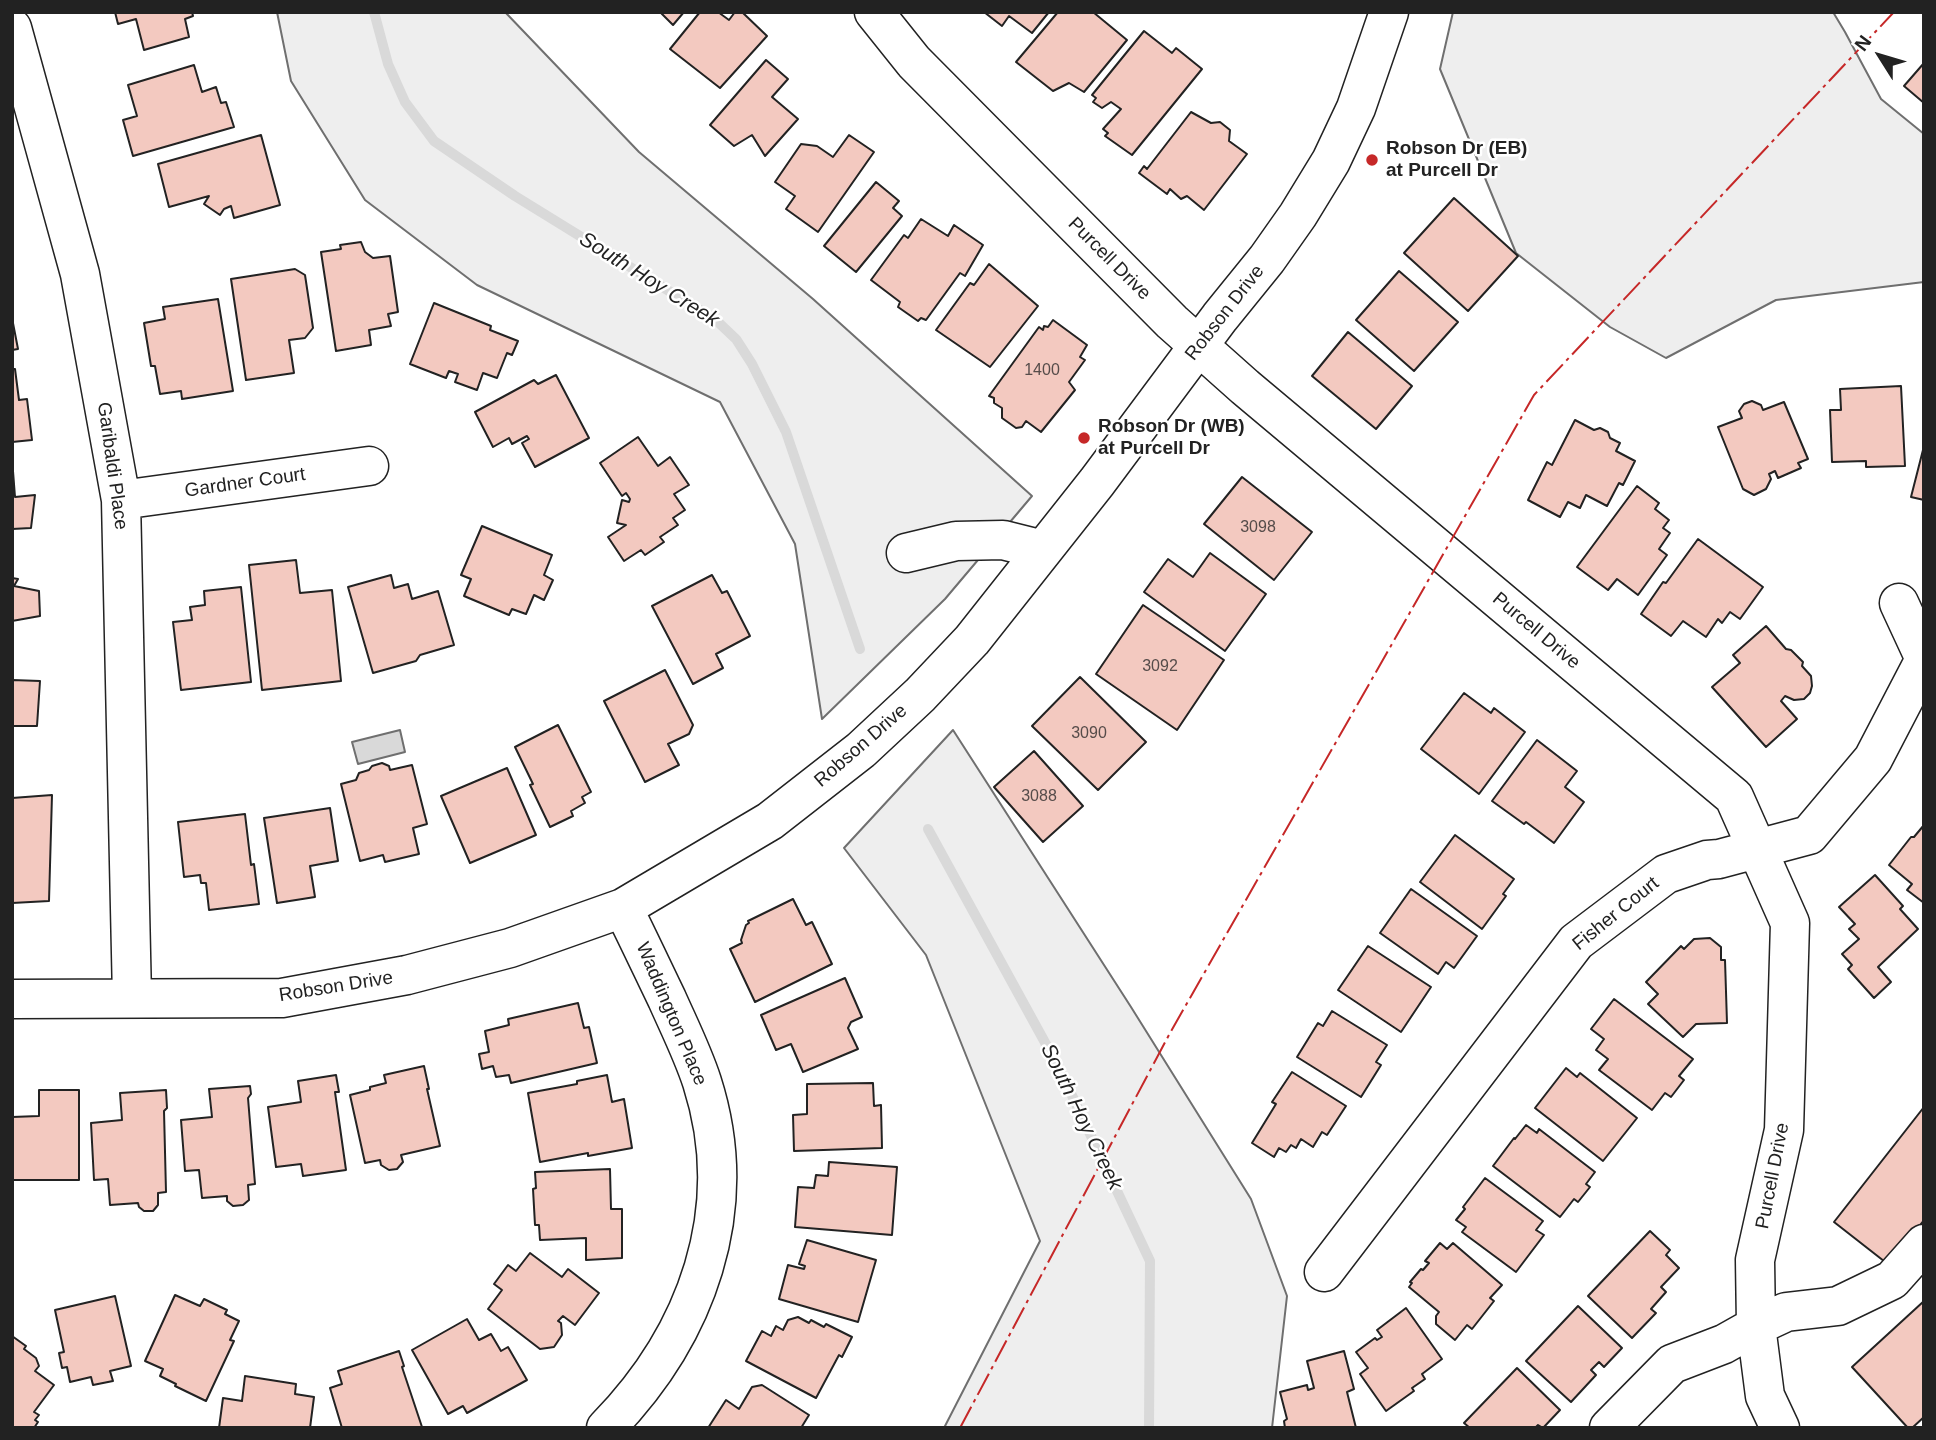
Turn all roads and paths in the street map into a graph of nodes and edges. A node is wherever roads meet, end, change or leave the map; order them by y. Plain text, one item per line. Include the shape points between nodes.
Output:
1 (874, 12) edge
2 (1389, 12) edge
3 (12, 28) edge
4 (1199, 346) junction
5 (369, 466) dead end
6 (121, 500) junction
7 (1043, 550) junction
8 (906, 554) dead end
9 (1899, 603) dead end
10 (1924, 659) edge
11 (1757, 848) junction
12 (623, 908) junction
13 (132, 998) junction
14 (12, 999) edge
15 (1924, 1244) edge
16 (1324, 1272) dead end
17 (1756, 1326) junction
18 (606, 1428) edge
19 (1609, 1428) edge
20 (1780, 1428) edge

1 - 4 street, Purcell Drive via 914,62
2 - 4 street, Robson Drive via 1356,108 1331,161 1267,259
3 - 6 street, Garibaldi Place via 80,274
4 - 7 street, Robson Drive
4 - 11 street, Purcell Drive via 1734,797
5 - 6 street, Gardner Court
6 - 13 street, Garibaldi Place
7 - 8 street via 1003,540 956,541
7 - 12 street, Robson Drive via 972,640 861,750 770,821
9 - 10 street, Fisher Court
10 - 11 street, Fisher Court via 1873,759 1809,835
11 - 16 street, Fisher Court via 1666,874 1576,942
11 - 17 street, Purcell Drive via 1790,923 1783,1143 1755,1260
12 - 13 street, Robson Drive via 510,948 407,975 282,998
12 - 18 street, Waddington Place via 702,1083 715,1140 717,1188 713,1235 685,1318 658,1365
13 - 14 street, Robson Drive
15 - 17 street via 1892,1280 1838,1307 1786,1312
17 - 19 street via 1672,1364
17 - 20 street, Purcell Drive via 1765,1396

